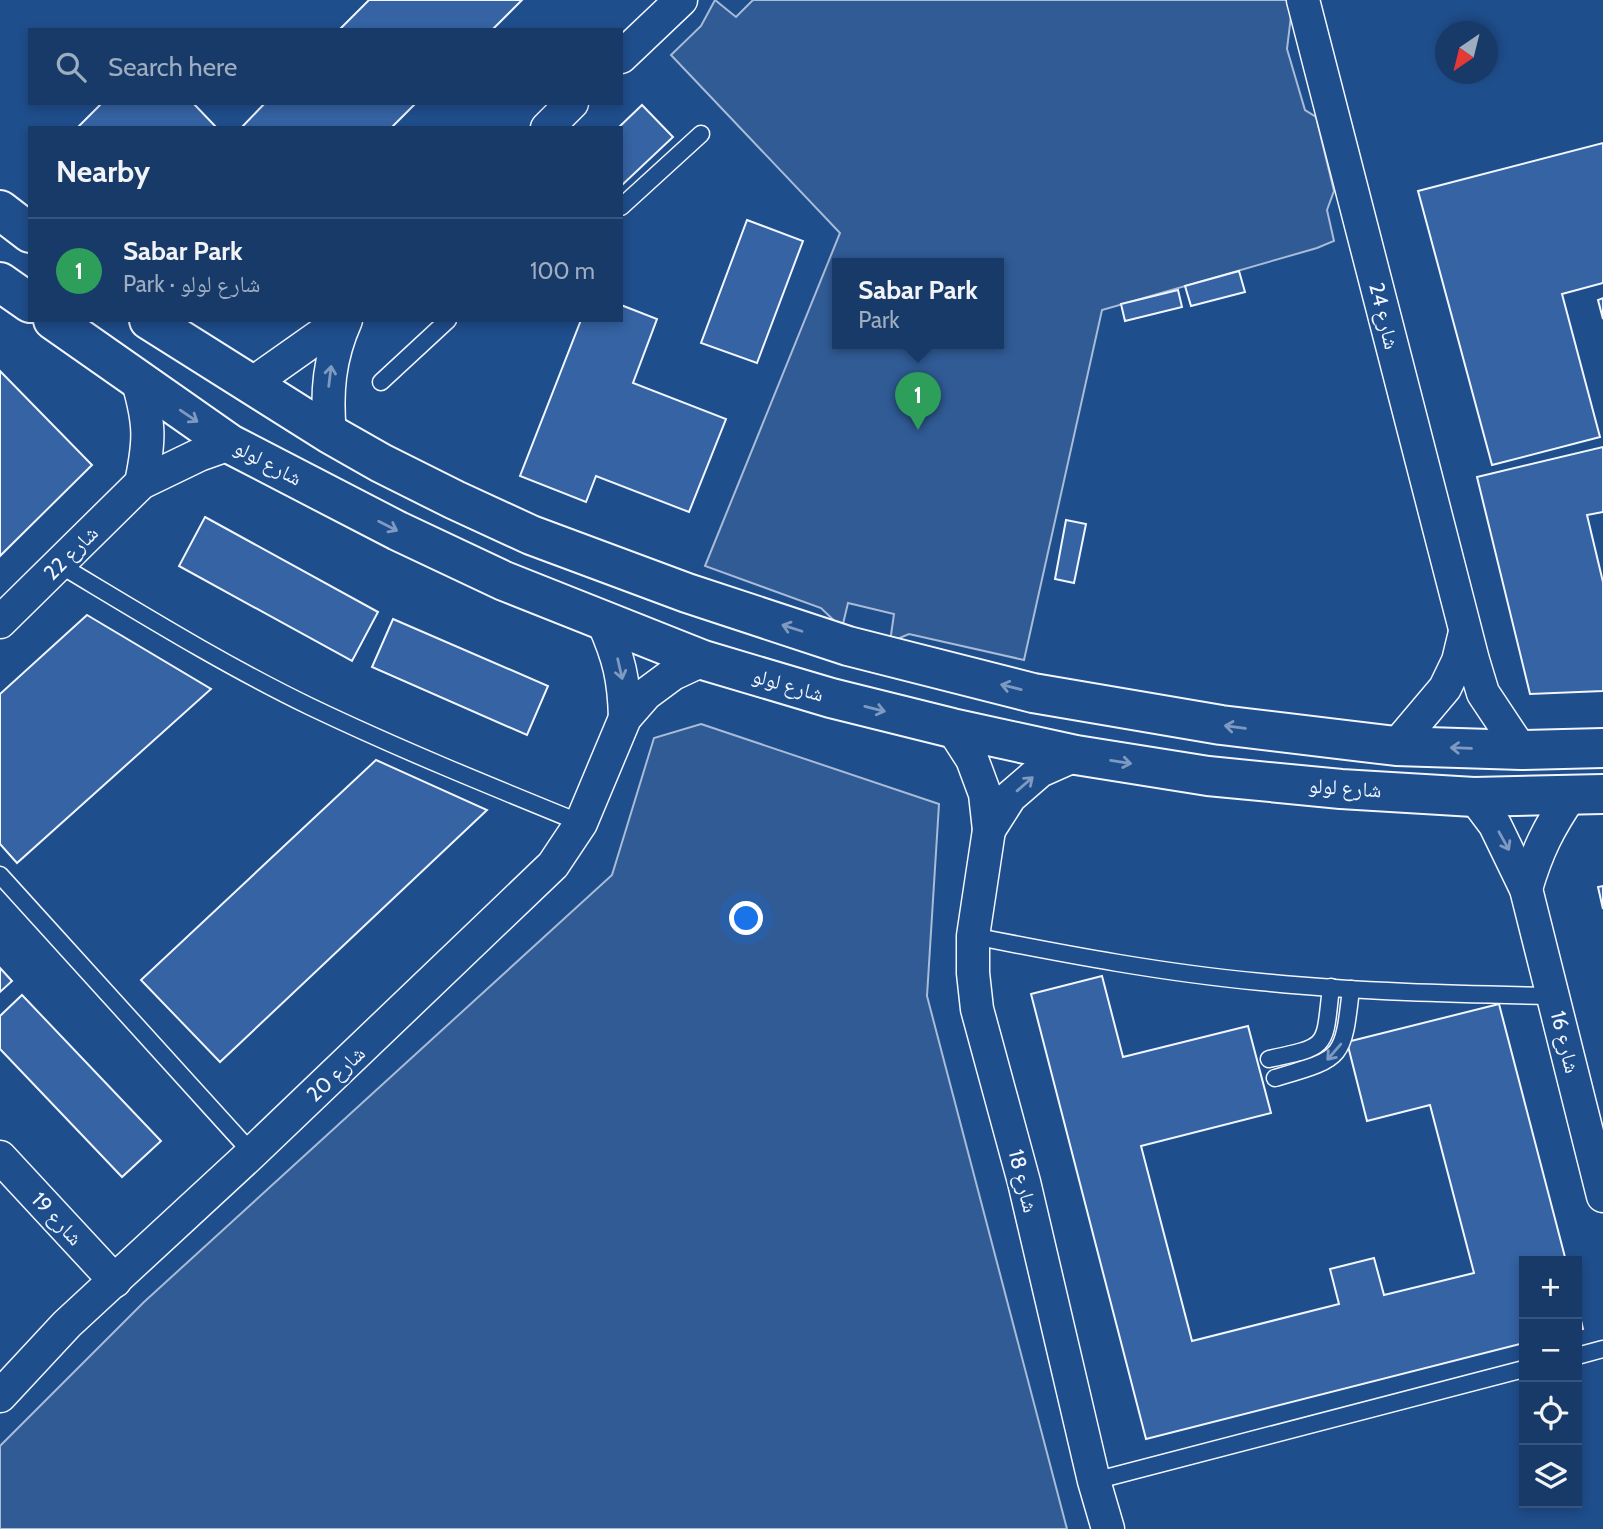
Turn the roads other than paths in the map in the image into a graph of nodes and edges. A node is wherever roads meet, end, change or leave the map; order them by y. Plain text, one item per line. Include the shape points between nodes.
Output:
1 (681, 0) edge
2 (1303, 0) edge
3 (623, 55) edge
4 (570, 105) edge
5 (549, 126) edge
6 (701, 134) dead end
7 (623, 205) edge
8 (0, 210) edge
9 (28, 231) edge
10 (0, 282) edge
11 (28, 302) edge
12 (56, 322) edge
13 (152, 322) edge
14 (341, 322) edge
15 (343, 322) edge
16 (446, 322) edge
17 (138, 382) junction
18 (381, 382) dead end
19 (250, 385) junction
20 (330, 434) junction
21 (230, 444) junction
22 (141, 483) junction
23 (60, 565) junction
24 (0, 622) edge
25 (603, 622) junction
26 (1465, 632) junction
27 (848, 646) junction
28 (703, 660) junction
29 (831, 698) junction
30 (625, 718) junction
31 (952, 728) junction
32 (1396, 746) junction
33 (1603, 748) edge
34 (1521, 751) junction
35 (1076, 755) junction
36 (1587, 794) edge
37 (1474, 797) junction
38 (581, 823) junction
39 (989, 830) junction
40 (0, 875) edge
41 (1527, 889) junction
42 (973, 936) junction
43 (1331, 987) junction
44 (1351, 989) junction
45 (1553, 996) junction
46 (1269, 1059) dead end
47 (1275, 1077) dead end
48 (252, 1153) junction
49 (0, 1157) edge
50 (1603, 1196) edge
51 (115, 1280) junction
52 (1603, 1349) edge
53 (1582, 1355) edge
54 (1519, 1370) edge
55 (0, 1396) edge
56 (1094, 1481) junction
57 (1108, 1529) edge

1 - 3 street
2 - 26 street, شارع 24
4 - 5 street
6 - 7 lane
8 - 9 street
10 - 11 street
12 - 17 street, شارع لولو
13 - 19 street
14 - 19 street
20 -> 15 street via 329,377
16 - 18 lane
17 -> 21 street, شارع لولو
17 - 22 street via 148,415
19 - 20 street
27 -> 20 street via 531,535
21 - 22 street, شارع 22
21 -> 25 street, شارع لولو via 398,531
22 - 23 street, شارع 22
23 - 24 street, شارع 22
23 - 38 lane via 183,639 309,706
25 - 28 street, شارع لولو
25 -> 30 street, شارع 20 via 617,652
26 - 32 street, شارع 24 via 1445,688
26 - 34 street, شارع 24 via 1483,693
27 - 29 street
32 -> 27 street via 1221,725 1046,695
28 - 29 street, شارع لولو
28 - 30 street, شارع 20 via 646,694
29 -> 31 street, شارع لولو
30 - 38 street, شارع 20
31 - 35 street, شارع لولو
31 - 39 street, شارع 18 via 972,759 985,794
34 -> 32 street
33 - 34 street
35 -> 37 street, شارع لولو via 1208,776
39 -> 35 street, شارع 18 via 1010,797 1040,771
36 - 37 street, شارع لولو
36 - 41 street, شارع 16 via 1551,824
37 -> 41 street, شارع 16 via 1495,825
38 - 48 street, شارع 20 via 553,865
39 - 42 street, شارع 18
40 - 48 lane
41 - 45 street, شارع 16
42 - 43 lane via 1117,964
42 - 56 street, شارع 18 via 977,1009 1024,1182
43 - 44 lane
43 - 46 lane via 1326,1029 1319,1044 1305,1052
44 - 45 lane
44 -> 47 lane via 1346,1030 1338,1050 1321,1064
45 - 50 street, شارع 16
48 - 51 street, شارع 20
49 - 51 street, شارع 19
51 - 55 street, شارع 20
52 - 53 lane
54 - 56 lane
56 - 57 street, شارع 18

